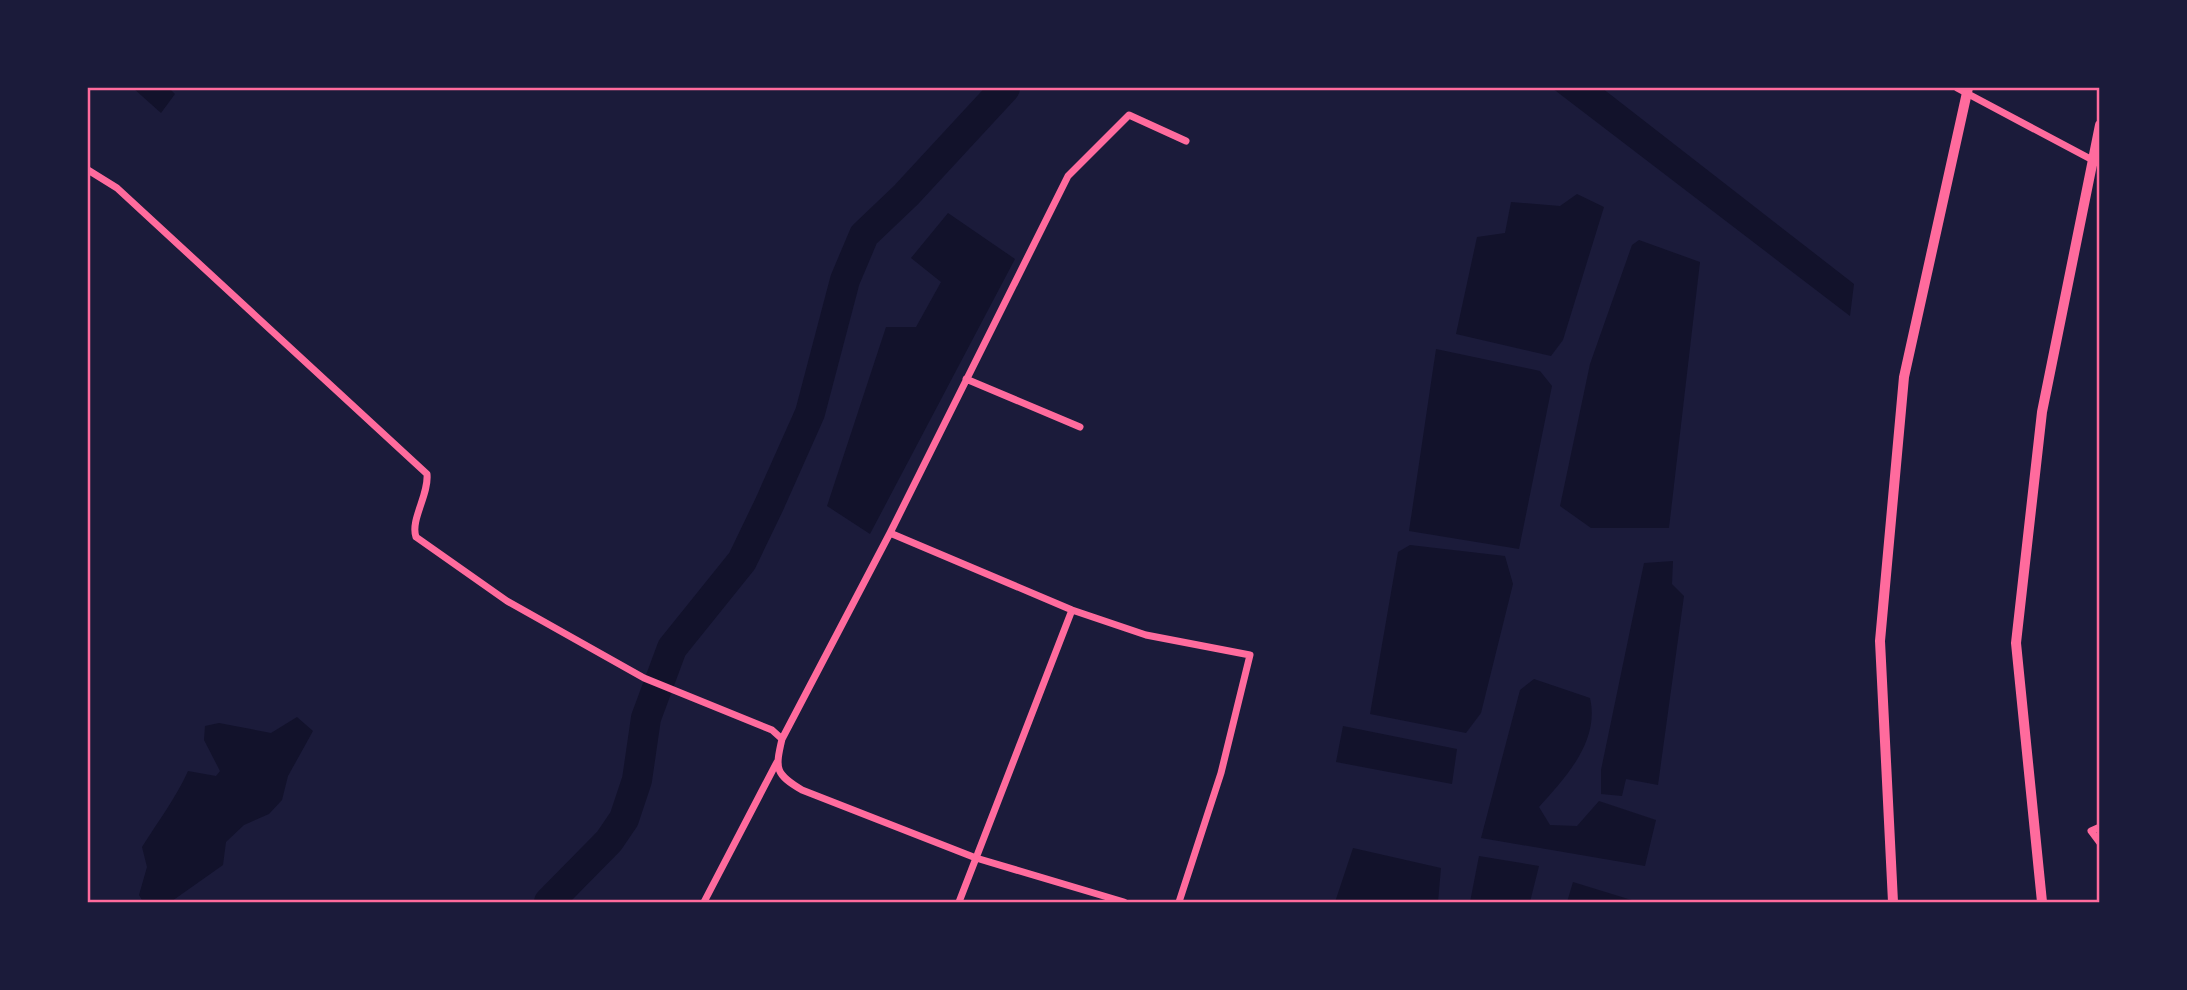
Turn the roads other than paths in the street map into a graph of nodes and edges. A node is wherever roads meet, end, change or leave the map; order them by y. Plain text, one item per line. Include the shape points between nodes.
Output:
1 (1964, 89) edge
2 (2099, 125) edge
3 (1186, 141) dead end
4 (2096, 162) edge
5 (88, 170) edge
6 (966, 379) junction
7 (1080, 427) dead end
8 (890, 533) junction
9 (1072, 610) junction
10 (782, 739) junction
11 (777, 761) junction
12 (2099, 827) edge
13 (2099, 843) edge
14 (976, 858) junction
15 (704, 902) edge
16 (959, 902) edge
17 (1124, 902) edge
18 (1179, 902) edge
19 (1893, 902) edge
20 (2042, 902) edge

1 - 4 street
1 - 19 main road via 1904,377 1881,627
2 - 4 main road
3 - 6 street via 1129,115 1081,160 1068,176
4 - 20 main road via 2042,412 2016,643
5 - 10 street via 117,188 426,474 428,489 414,530 416,537 507,601 644,678 772,730
6 - 7 street
6 - 8 street
8 - 9 street
8 - 10 street
9 - 14 street
9 - 18 street via 1168,642 1250,654 1221,773
10 - 11 street
11 - 14 street via 784,780 802,790
11 - 15 street
12 - 13 street via 2091,831
14 - 16 street
14 - 17 street

